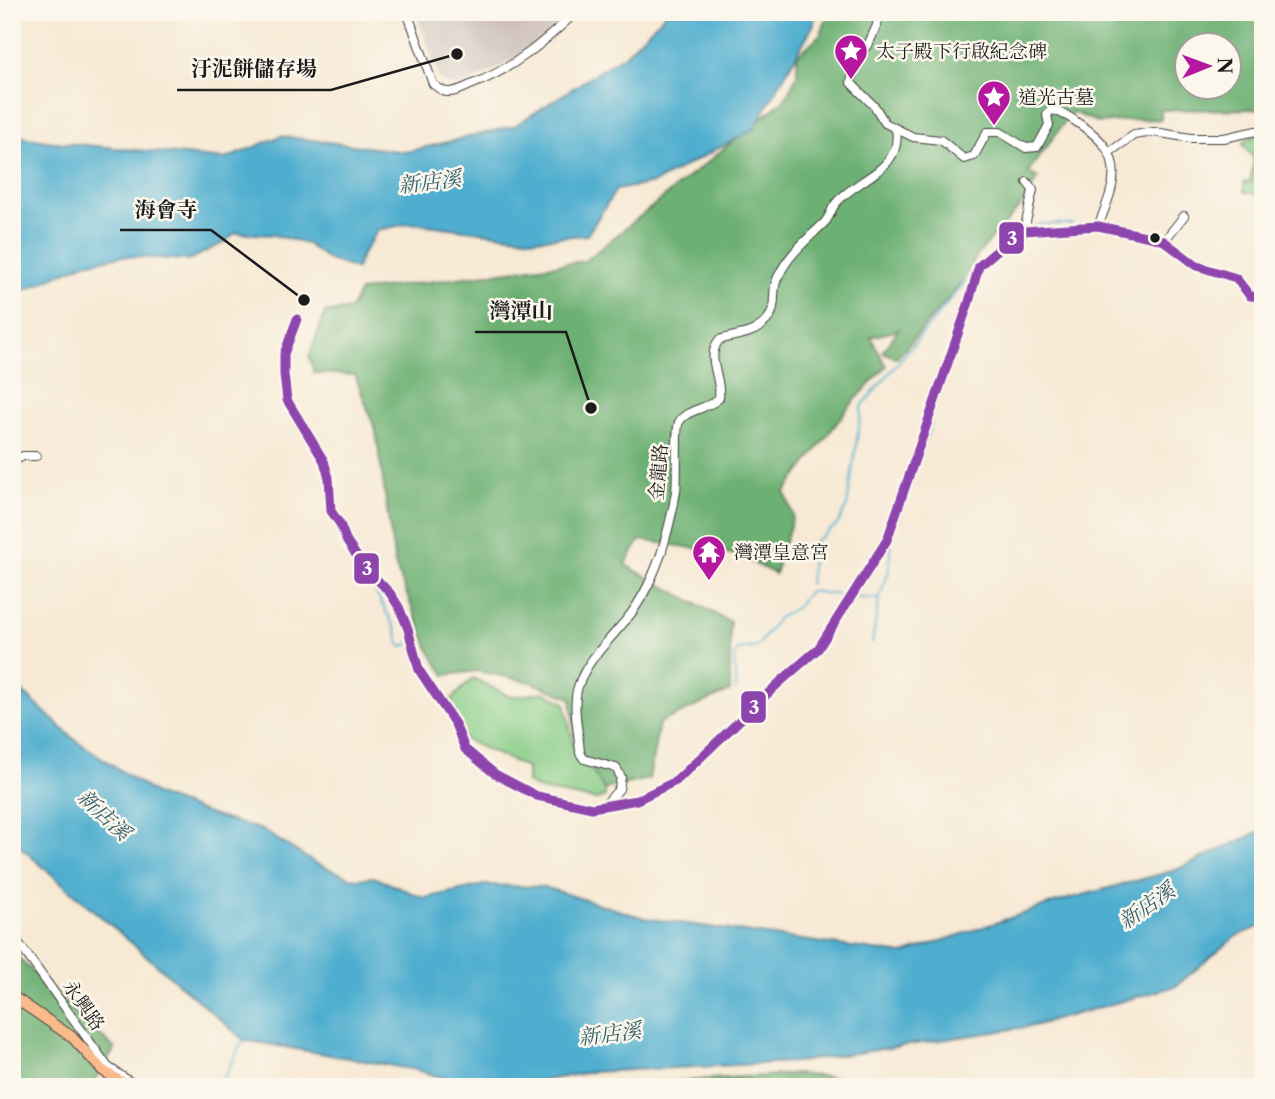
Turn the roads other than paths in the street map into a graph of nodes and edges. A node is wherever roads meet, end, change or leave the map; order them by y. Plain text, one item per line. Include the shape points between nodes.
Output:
1 (408, 12) edge
2 (576, 12) edge
3 (879, 12) edge
4 (896, 129) junction
5 (1261, 132) dead end
6 (1111, 151) junction
7 (1027, 182) dead end
8 (1184, 216) dead end
9 (1098, 226) junction
10 (1024, 231) junction
11 (1164, 241) junction
12 (1263, 297) edge
13 (297, 319) dead end
14 (36, 456) dead end
15 (12, 462) edge
16 (603, 807) junction
17 (12, 934) edge
18 (12, 996) edge
19 (130, 1087) edge
20 (138, 1087) edge

1 - 2 street via 433,83 448,92 503,71
3 - 4 street via 869,43 854,61 851,83
4 - 6 street via 913,137 941,140 964,159 974,156 987,132 1000,132 1026,148 1037,146 1049,125 1051,110 1085,128
4 - 16 street, 金龍路 via 896,152 835,204 828,219 787,261 775,283 770,318 755,332 719,340 713,347 719,398 679,421 676,491 661,553 649,583 621,626 593,657 578,686 580,753 584,759 616,768 621,777 619,789
5 - 6 street via 1191,138 1154,132 1134,135
6 - 9 street via 1113,183
7 - 10 street via 1033,190
8 - 11 street
9 - 10 street
9 - 11 street
10 - 16 street via 979,266 887,540 818,649 676,781 637,800
11 - 12 street via 1197,266 1236,278 1250,296
13 - 16 street via 284,354 287,400 324,461 331,512 363,565 399,607 419,670 455,724 465,748 495,774 537,796
14 - 15 street
17 - 20 street, 永興路 via 108,1067
18 - 19 main road via 72,1037 102,1070

